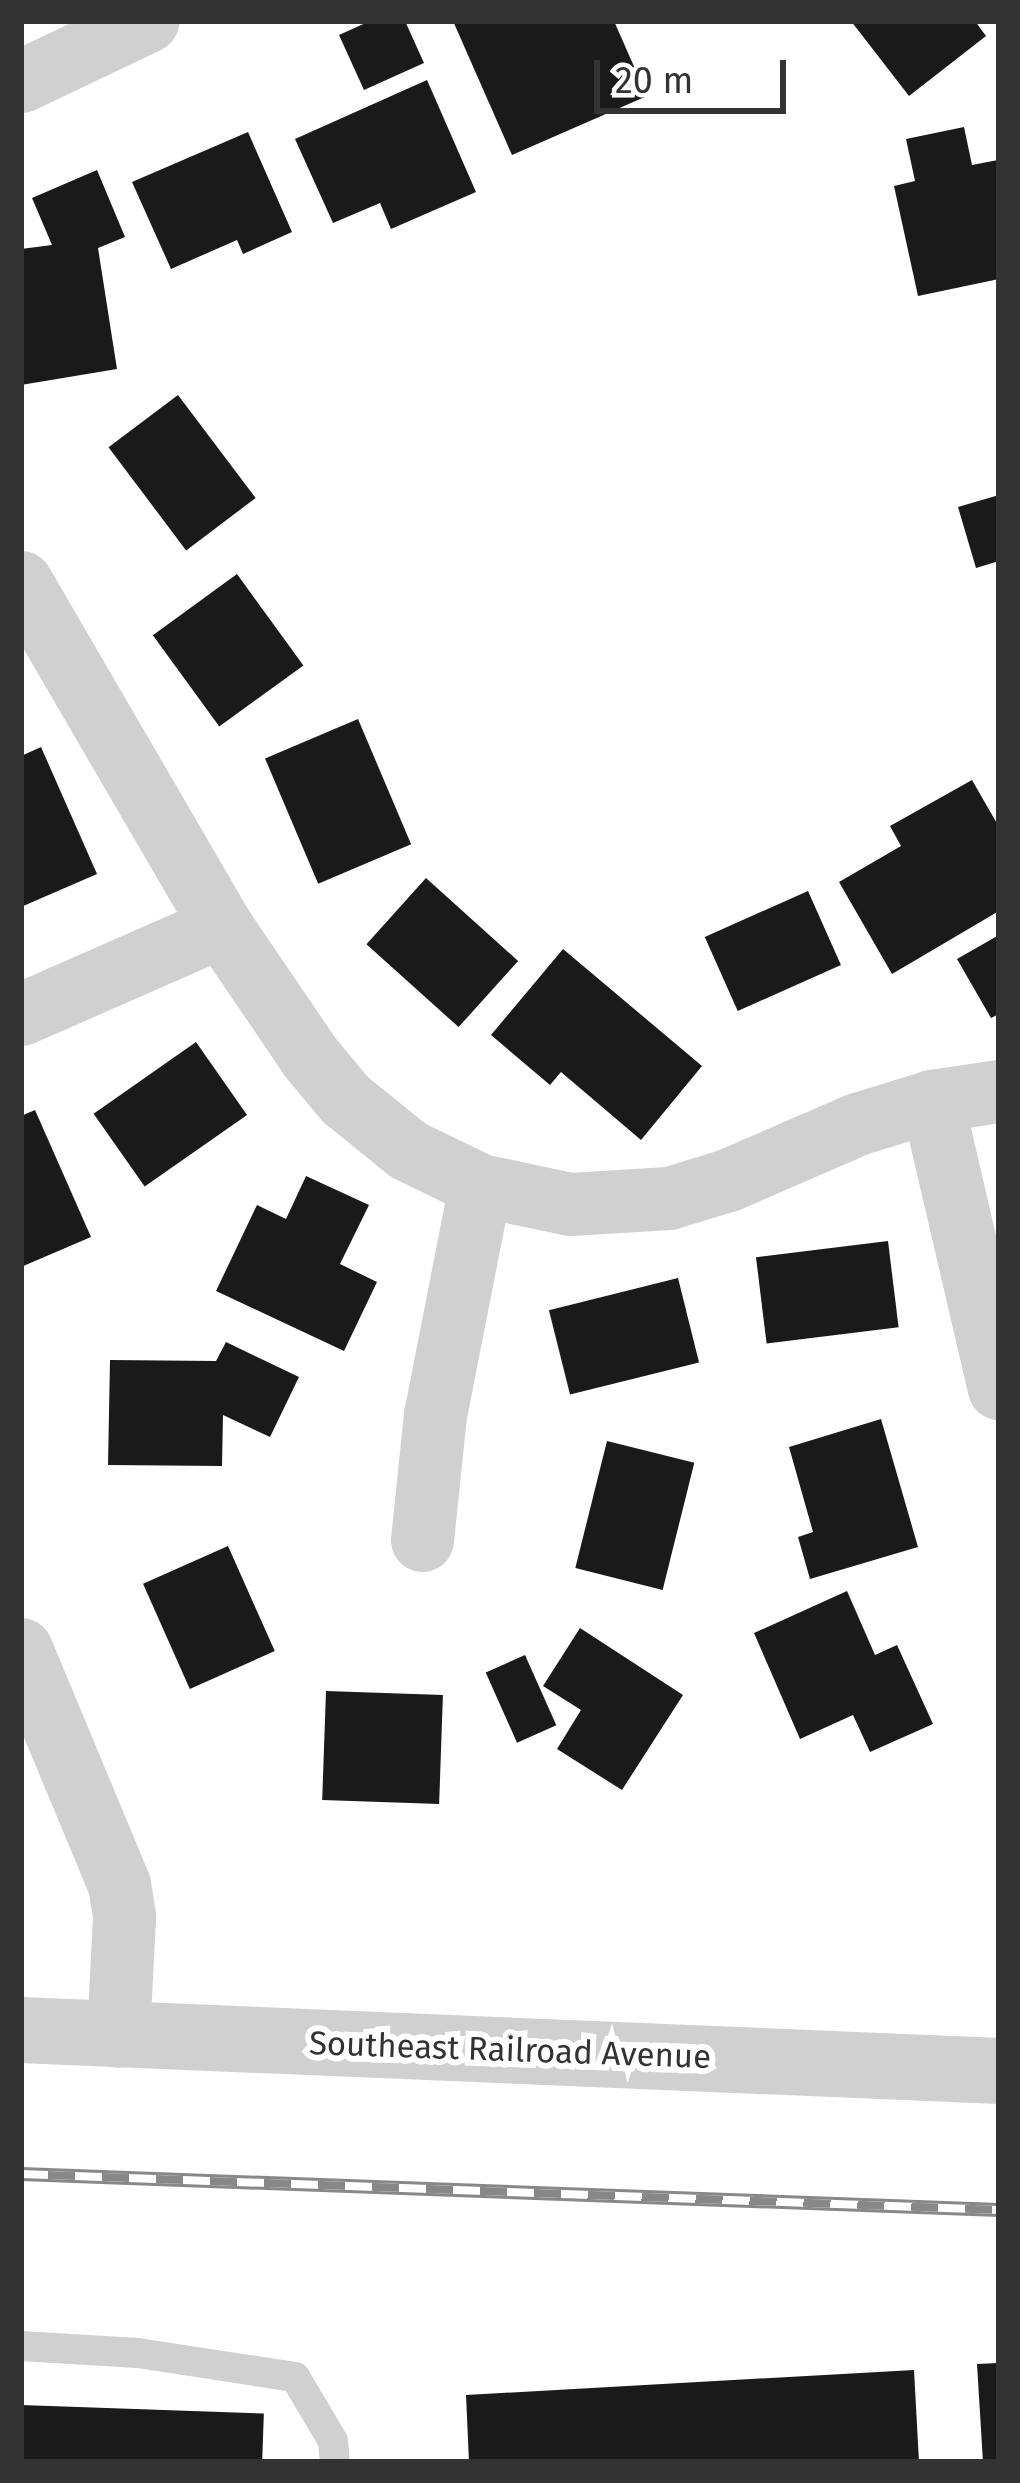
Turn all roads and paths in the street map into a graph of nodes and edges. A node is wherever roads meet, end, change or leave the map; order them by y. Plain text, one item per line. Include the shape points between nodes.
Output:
1 (147, 21) edge
2 (21, 81) edge
3 (21, 582) edge
4 (221, 926) junction
5 (21, 1013) edge
6 (999, 1091) edge
7 (932, 1101) junction
8 (480, 1185) junction
9 (999, 1388) edge
10 (422, 1540) dead end
11 (21, 1649) edge
12 (21, 2030) edge
13 (118, 2036) junction
14 (999, 2071) edge
15 (21, 2346) edge
16 (335, 2462) edge

1 - 2 street
3 - 4 street
4 - 5 street
4 - 8 street via 345,1100 408,1150
6 - 7 street
7 - 8 street via 669,1198 570,1204
7 - 9 street
8 - 10 street via 435,1415
11 - 13 street via 119,1884
12 - 13 street, Southeast Railroad Avenue
13 - 14 street, Southeast Railroad Avenue
15 - 16 lane via 138,2353 295,2378 333,2440

